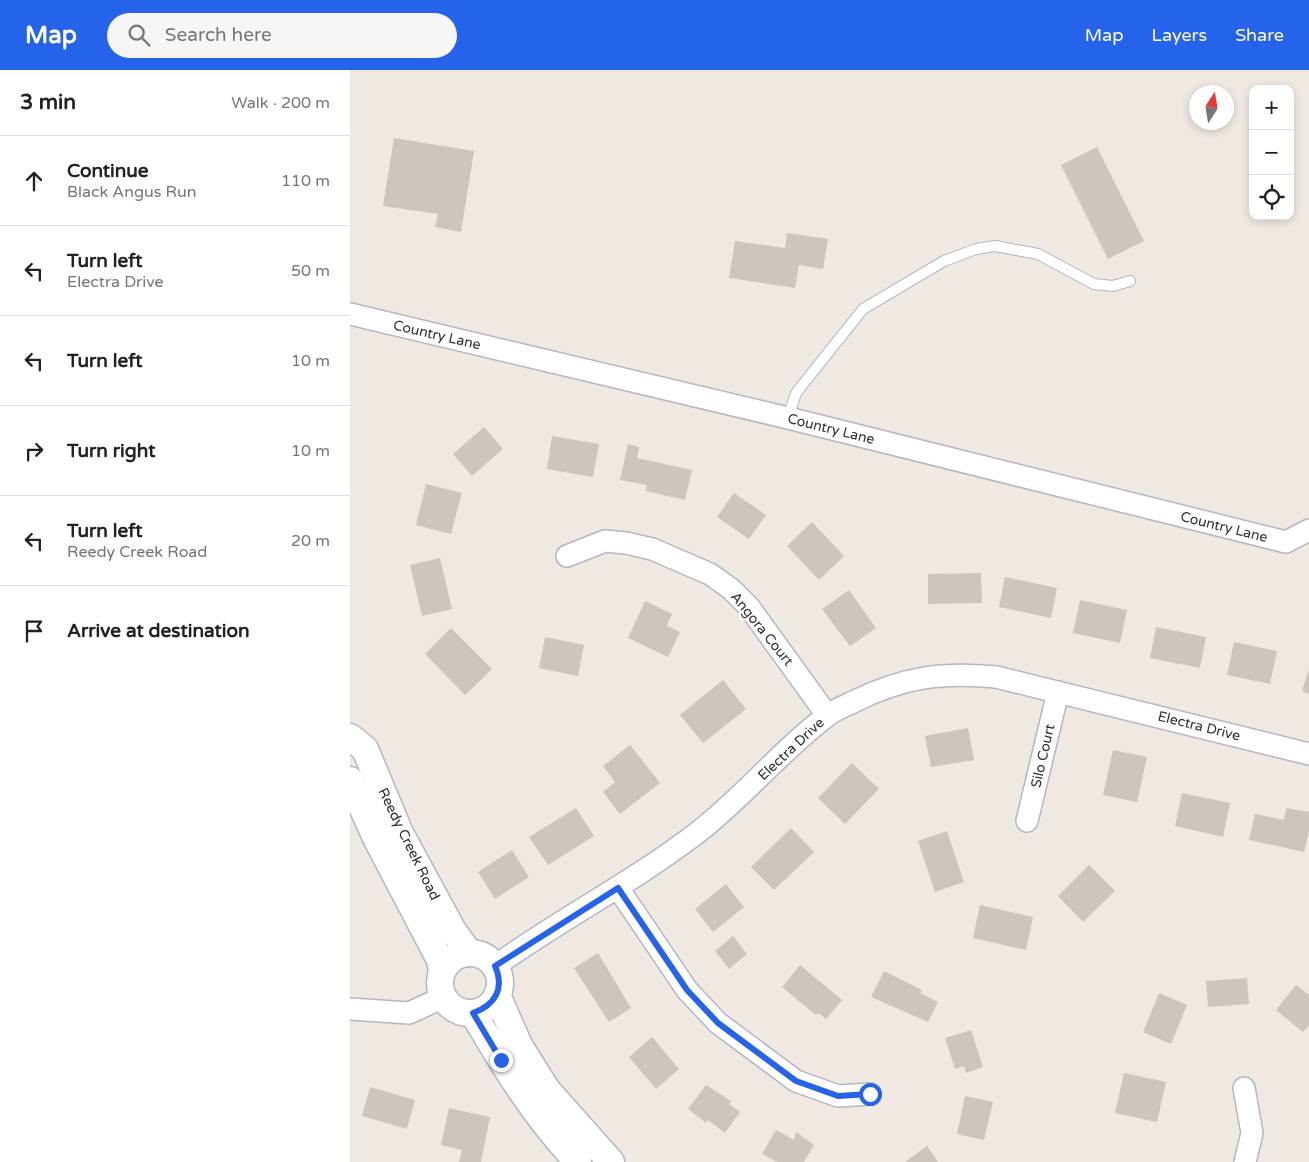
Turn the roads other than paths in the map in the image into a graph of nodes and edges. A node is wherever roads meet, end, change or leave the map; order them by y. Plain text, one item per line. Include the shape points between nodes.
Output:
1 (1130, 281) dead end
2 (350, 314) edge
3 (788, 418) junction
4 (1309, 530) edge
5 (567, 556) dead end
6 (1058, 692) junction
7 (828, 715) junction
8 (350, 737) edge
9 (1309, 754) edge
10 (350, 780) edge
11 (1027, 821) dead end
12 (618, 888) junction
13 (469, 953) junction
14 (495, 966) junction
15 (442, 971) junction
16 (497, 995) junction
17 (444, 997) junction
18 (350, 1009) edge
19 (473, 1013) junction
20 (1244, 1088) dead end
21 (870, 1094) dead end
22 (578, 1162) edge
23 (611, 1162) edge
24 (1245, 1162) edge

1 - 3 lane via 1113,286 1094,284 1038,254 995,246 944,260 863,309 796,393
2 - 3 street, Country Lane
3 - 4 street, Country Lane via 1286,542
5 - 7 street, Angora Court via 605,541 619,542 652,548 710,574 749,607
6 - 7 street, Electra Drive via 996,677 964,674 930,676 878,689
6 - 9 street, Electra Drive
6 - 11 street, Silo Court
7 - 12 street, Electra Drive via 698,832
8 - 13 street, Reedy Creek Road via 365,749 400,833 452,929
10 - 15 street, Reedy Creek Road via 376,838 440,960
12 - 14 street, Electra Drive
12 - 21 street via 687,990 732,1035 796,1081 838,1096
13 - 14 street via 479,954
13 - 15 street via 451,959
14 - 16 street via 499,975
15 - 17 street via 440,984
16 - 19 street via 491,1003
16 - 23 street via 519,1045 547,1090
17 - 18 street via 409,1013
17 - 19 street via 454,1008
19 - 22 street via 528,1101
20 - 24 street via 1252,1132

